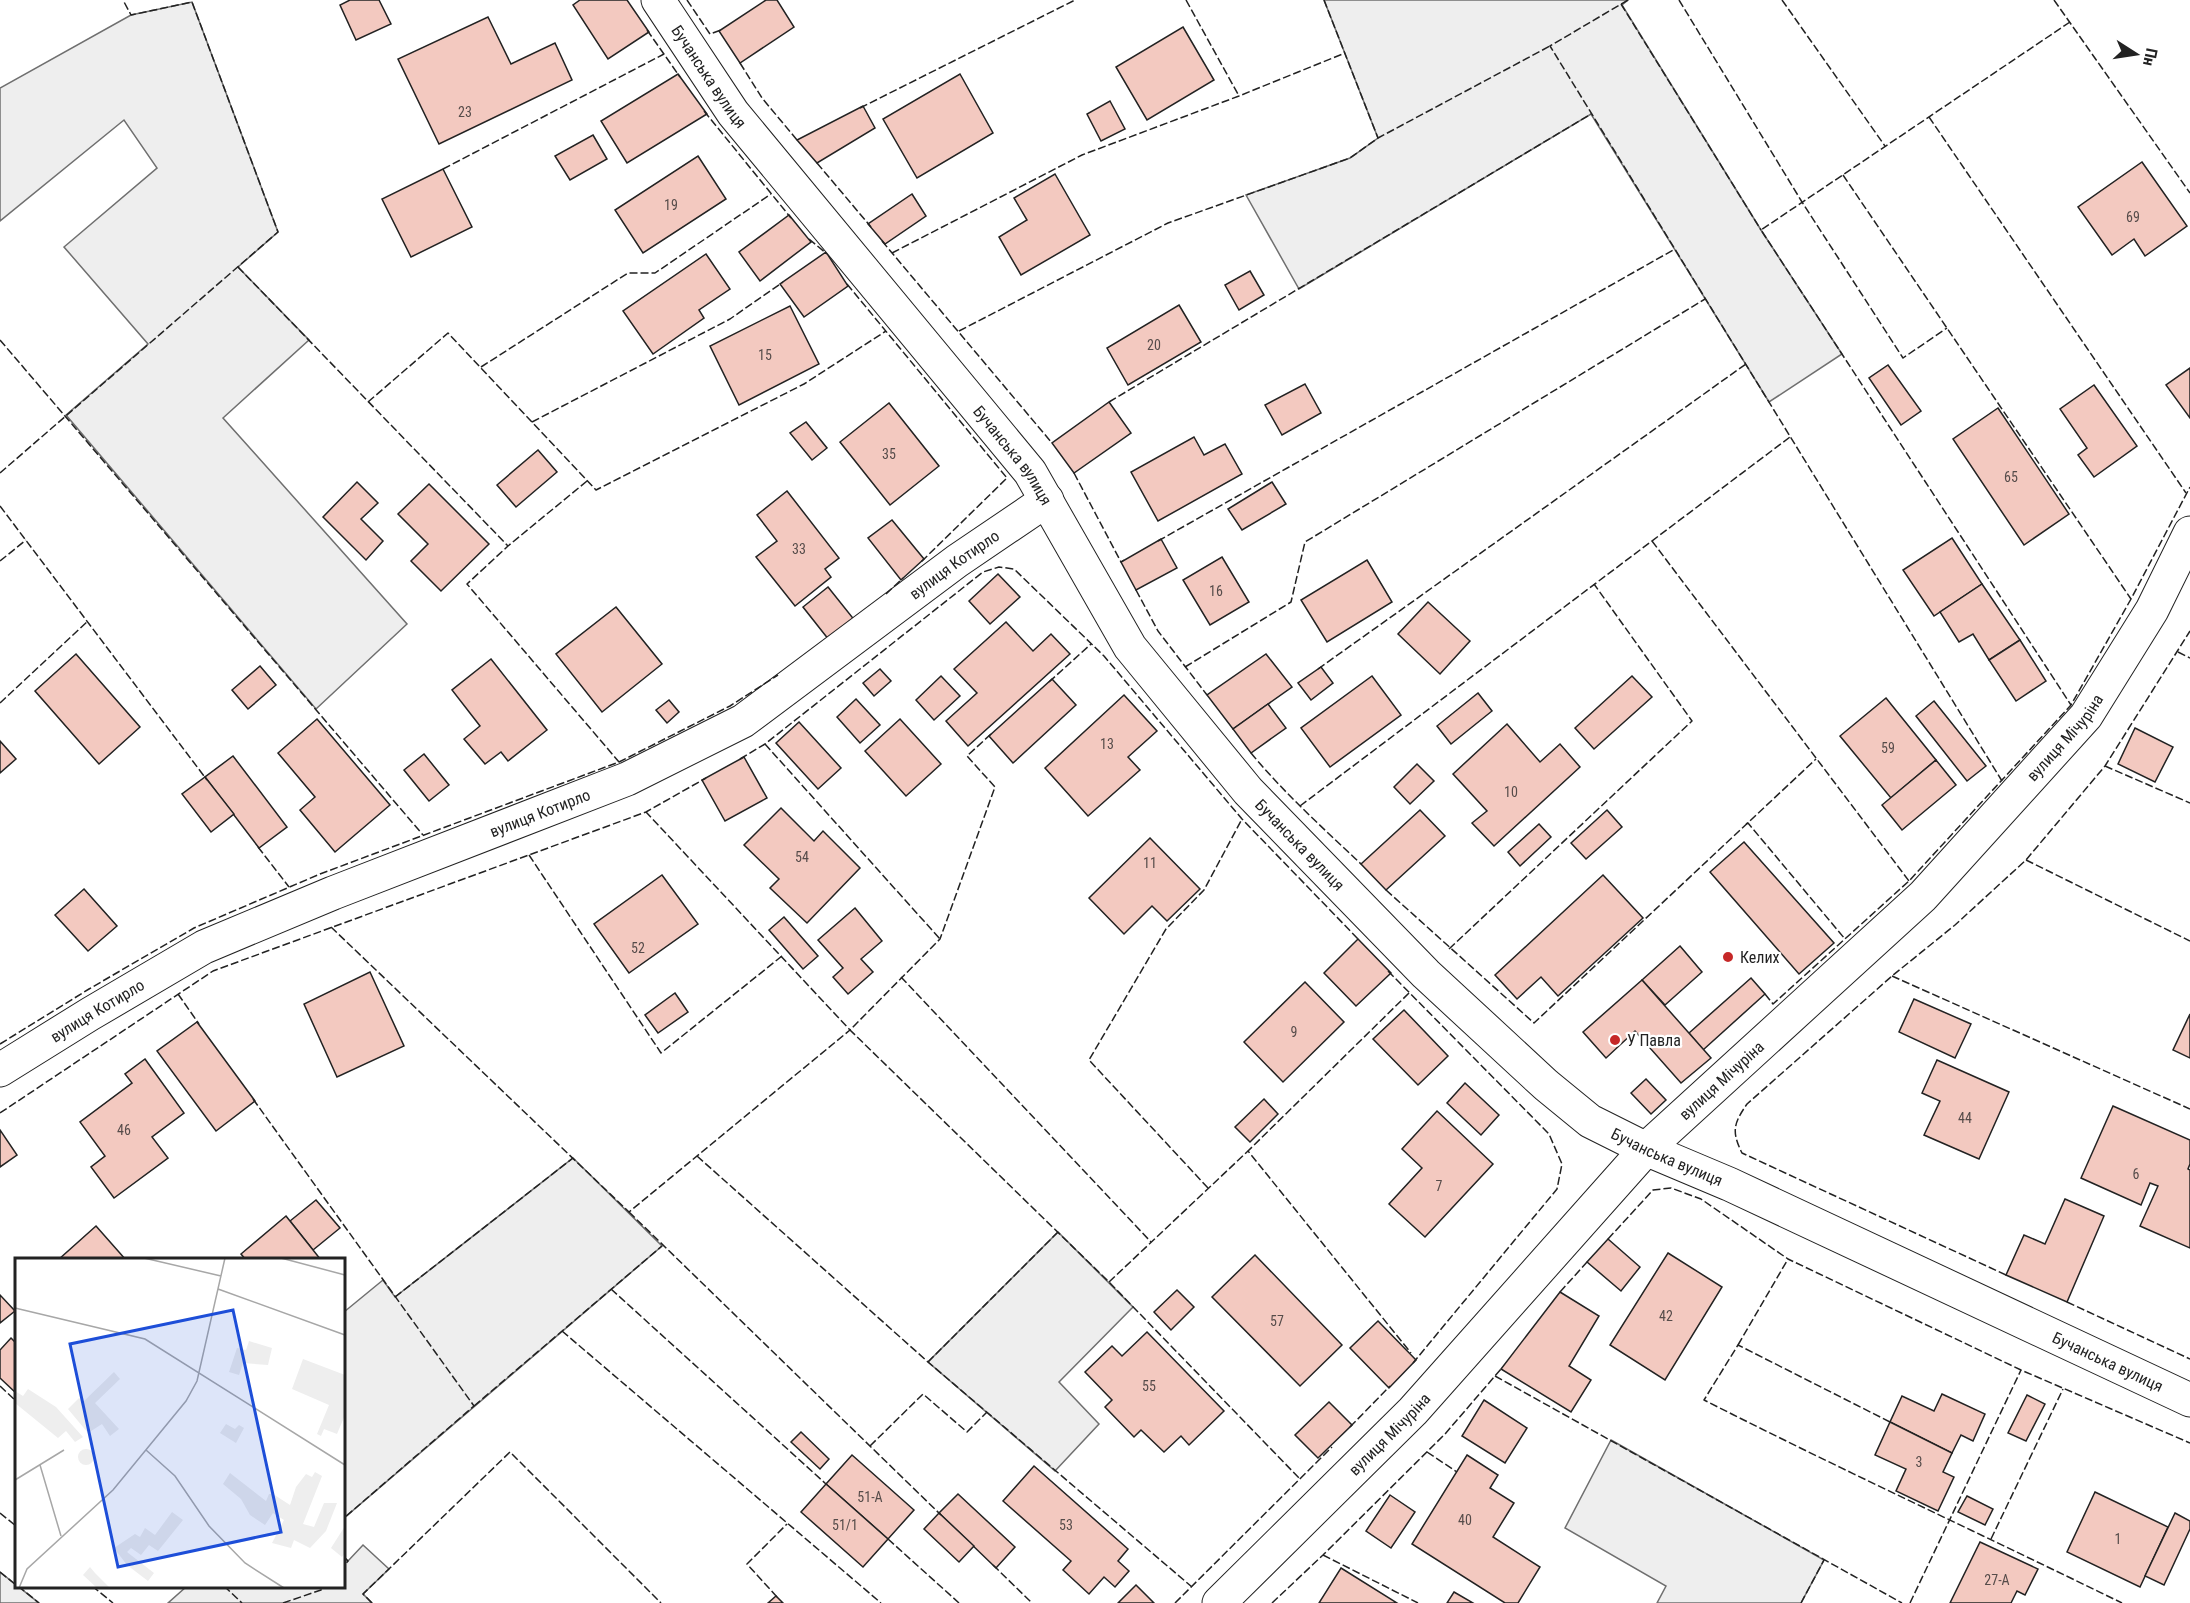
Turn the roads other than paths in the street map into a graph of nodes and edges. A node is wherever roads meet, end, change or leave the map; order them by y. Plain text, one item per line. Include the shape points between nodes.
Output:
1 (658, 0) edge
2 (1047, 500) junction
3 (2190, 533) edge
4 (0, 1070) edge
5 (1646, 1149) junction
6 (2190, 1400) edge
7 (1219, 1603) edge

1 - 2 street, Бучанська вулиця via 733,113 1030,472
2 - 4 street, вулиця Котирло via 957,561 743,721 627,779 204,947
2 - 5 street, Бучанська вулиця via 1130,647 1248,791 1426,974 1546,1085 1590,1121
3 - 5 street, вулиця Мічуріна via 2152,610 2086,717 1923,896
5 - 6 street, Бучанська вулиця
5 - 7 street, вулиця Мічуріна via 1413,1411

